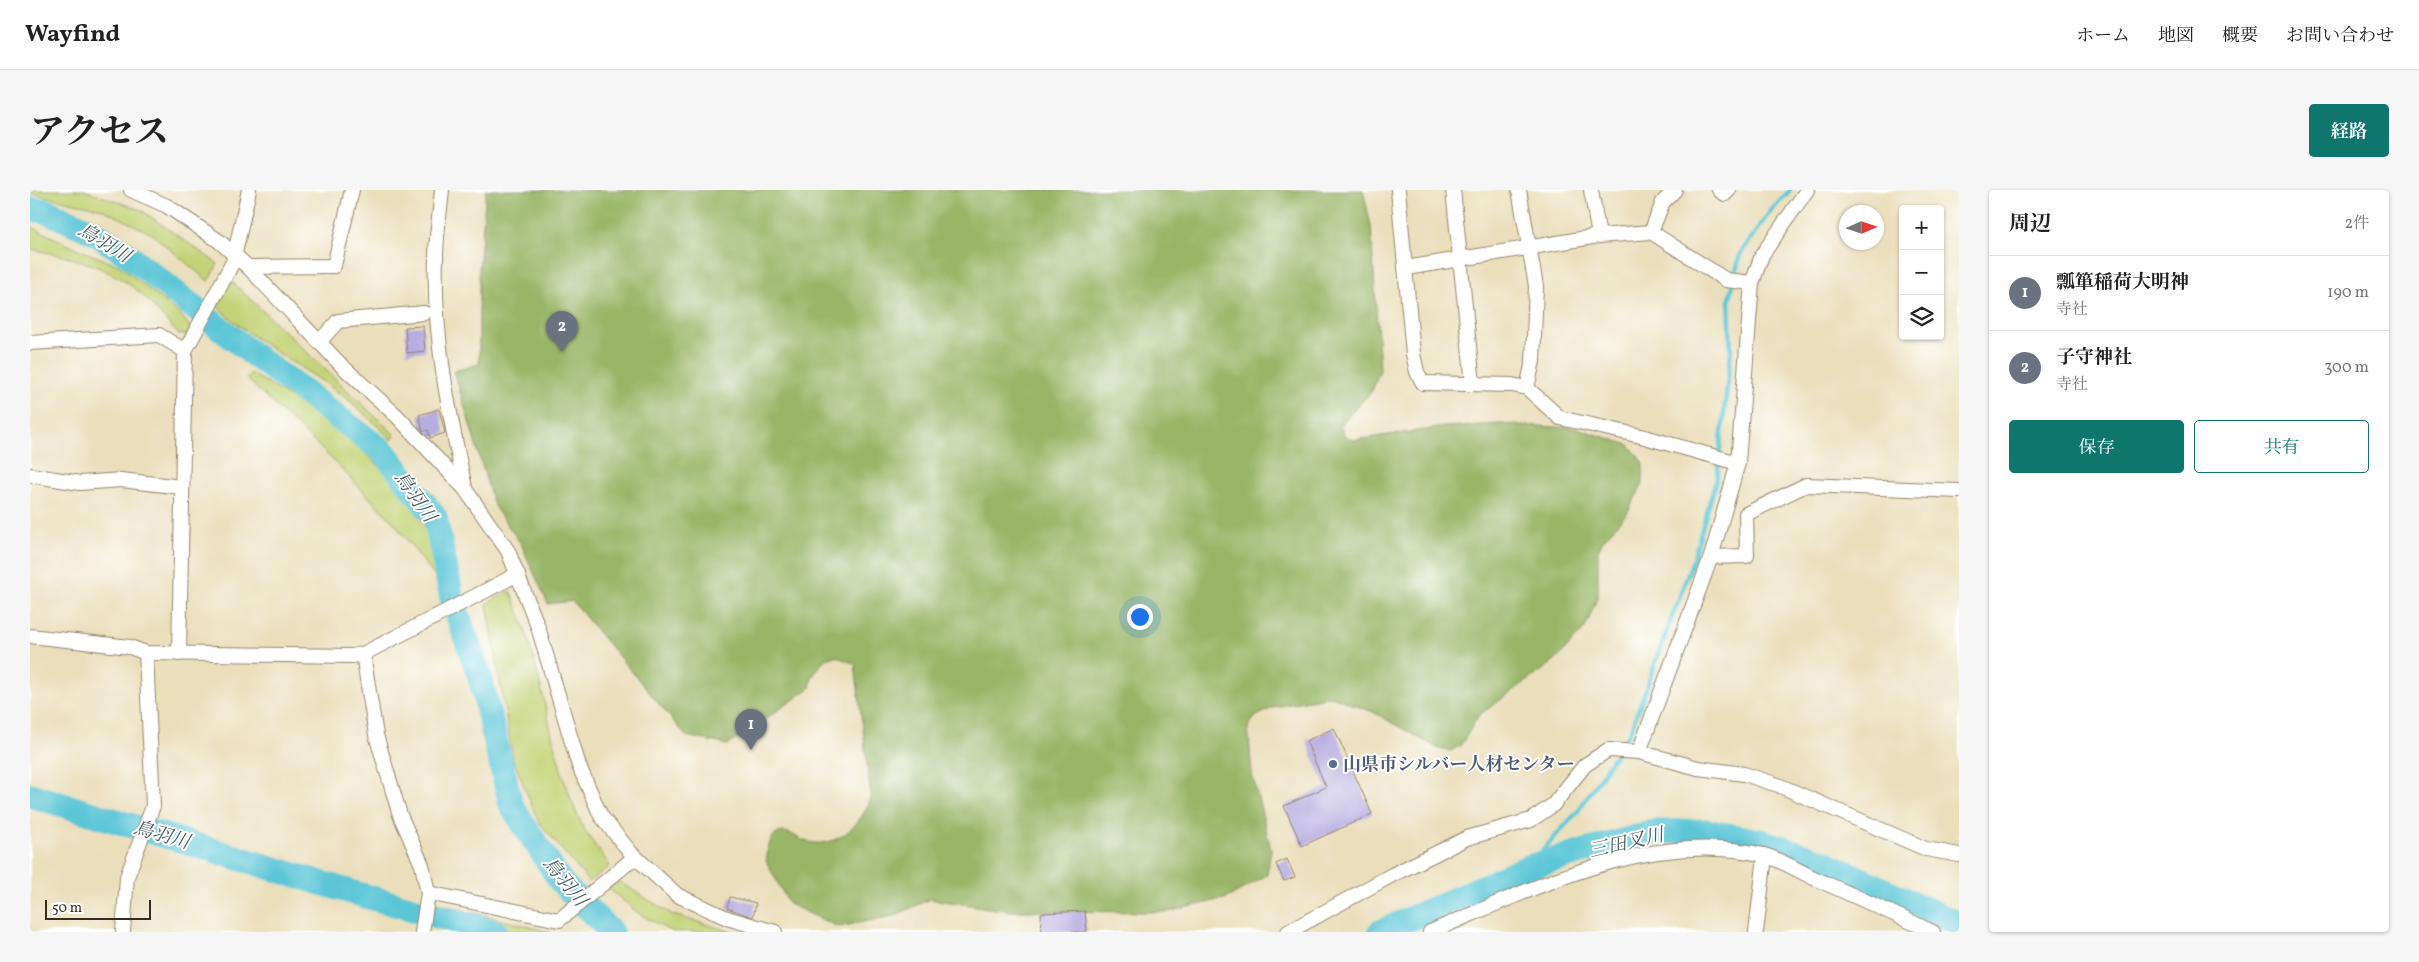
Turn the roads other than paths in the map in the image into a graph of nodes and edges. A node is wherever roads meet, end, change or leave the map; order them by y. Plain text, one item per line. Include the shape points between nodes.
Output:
1 (131, 190) edge
2 (249, 190) edge
3 (352, 190) edge
4 (442, 190) edge
5 (1398, 190) edge
6 (1453, 190) edge
7 (1519, 190) edge
8 (1591, 190) edge
9 (1675, 190) edge
10 (1719, 190) edge
11 (1729, 190) edge
12 (1807, 190) edge
13 (1662, 196) edge
14 (1651, 232) junction
15 (1599, 236) junction
16 (1529, 247) junction
17 (1460, 258) junction
18 (233, 259) junction
19 (248, 267) junction
20 (1406, 268) junction
21 (1752, 283) junction
22 (424, 313) dead end
23 (318, 342) junction
24 (30, 344) edge
25 (188, 345) junction
26 (1474, 384) junction
27 (1527, 388) junction
28 (1738, 463) junction
29 (30, 475) edge
30 (182, 487) junction
31 (465, 489) junction
32 (1959, 491) edge
33 (1711, 557) junction
34 (516, 575) junction
35 (30, 636) edge
36 (146, 653) junction
37 (179, 654) junction
38 (363, 654) junction
39 (1632, 751) junction
40 (1959, 855) edge
41 (1765, 856) junction
42 (635, 857) junction
43 (428, 893) junction
44 (422, 929) edge
45 (1293, 931) edge
46 (123, 932) edge
47 (775, 932) edge
48 (1430, 932) edge
49 (1756, 932) edge
50 (1933, 932) edge

1 - 18 street via 167,206 220,241
2 - 18 street
3 - 19 street via 334,266
4 - 31 street via 436,258 437,310 446,398
5 - 20 street
6 - 17 street
7 - 16 street
8 - 15 street
9 - 13 street
10 - 11 street via 1725,194
12 - 21 street via 1762,255
13 - 14 street
14 - 15 street
14 - 21 street via 1726,280
15 - 16 street
16 - 17 street
16 - 27 street via 1536,286 1534,361
17 - 20 street
17 - 26 street
18 - 19 street
18 - 25 street
19 - 23 street
20 - 26 street via 1413,354 1420,378 1423,383
21 - 28 street
22 - 23 street via 338,321
23 - 31 street via 397,416
24 - 25 street via 159,335
25 - 30 street
26 - 27 street via 1512,384
27 - 28 street via 1560,418
28 - 33 street
29 - 30 street via 80,483 121,480
30 - 37 street
31 - 34 street via 508,551
32 - 33 street via 1806,485 1746,514 1747,556
33 - 39 street
34 - 38 street
34 - 42 street via 538,627 579,766 601,816
35 - 36 street via 130,648
36 - 37 street
36 - 46 street via 153,806 127,877
37 - 38 street
38 - 43 street via 376,735 400,815 422,865
39 - 40 street via 1698,768 1744,774 1778,785 1926,850
39 - 45 street via 1608,750 1585,765 1552,805 1531,820 1467,838
41 - 48 street via 1727,850 1679,850 1634,856 1546,884
41 - 49 street
41 - 50 street
42 - 43 street via 559,920
42 - 47 street via 677,895 727,918
43 - 44 street

